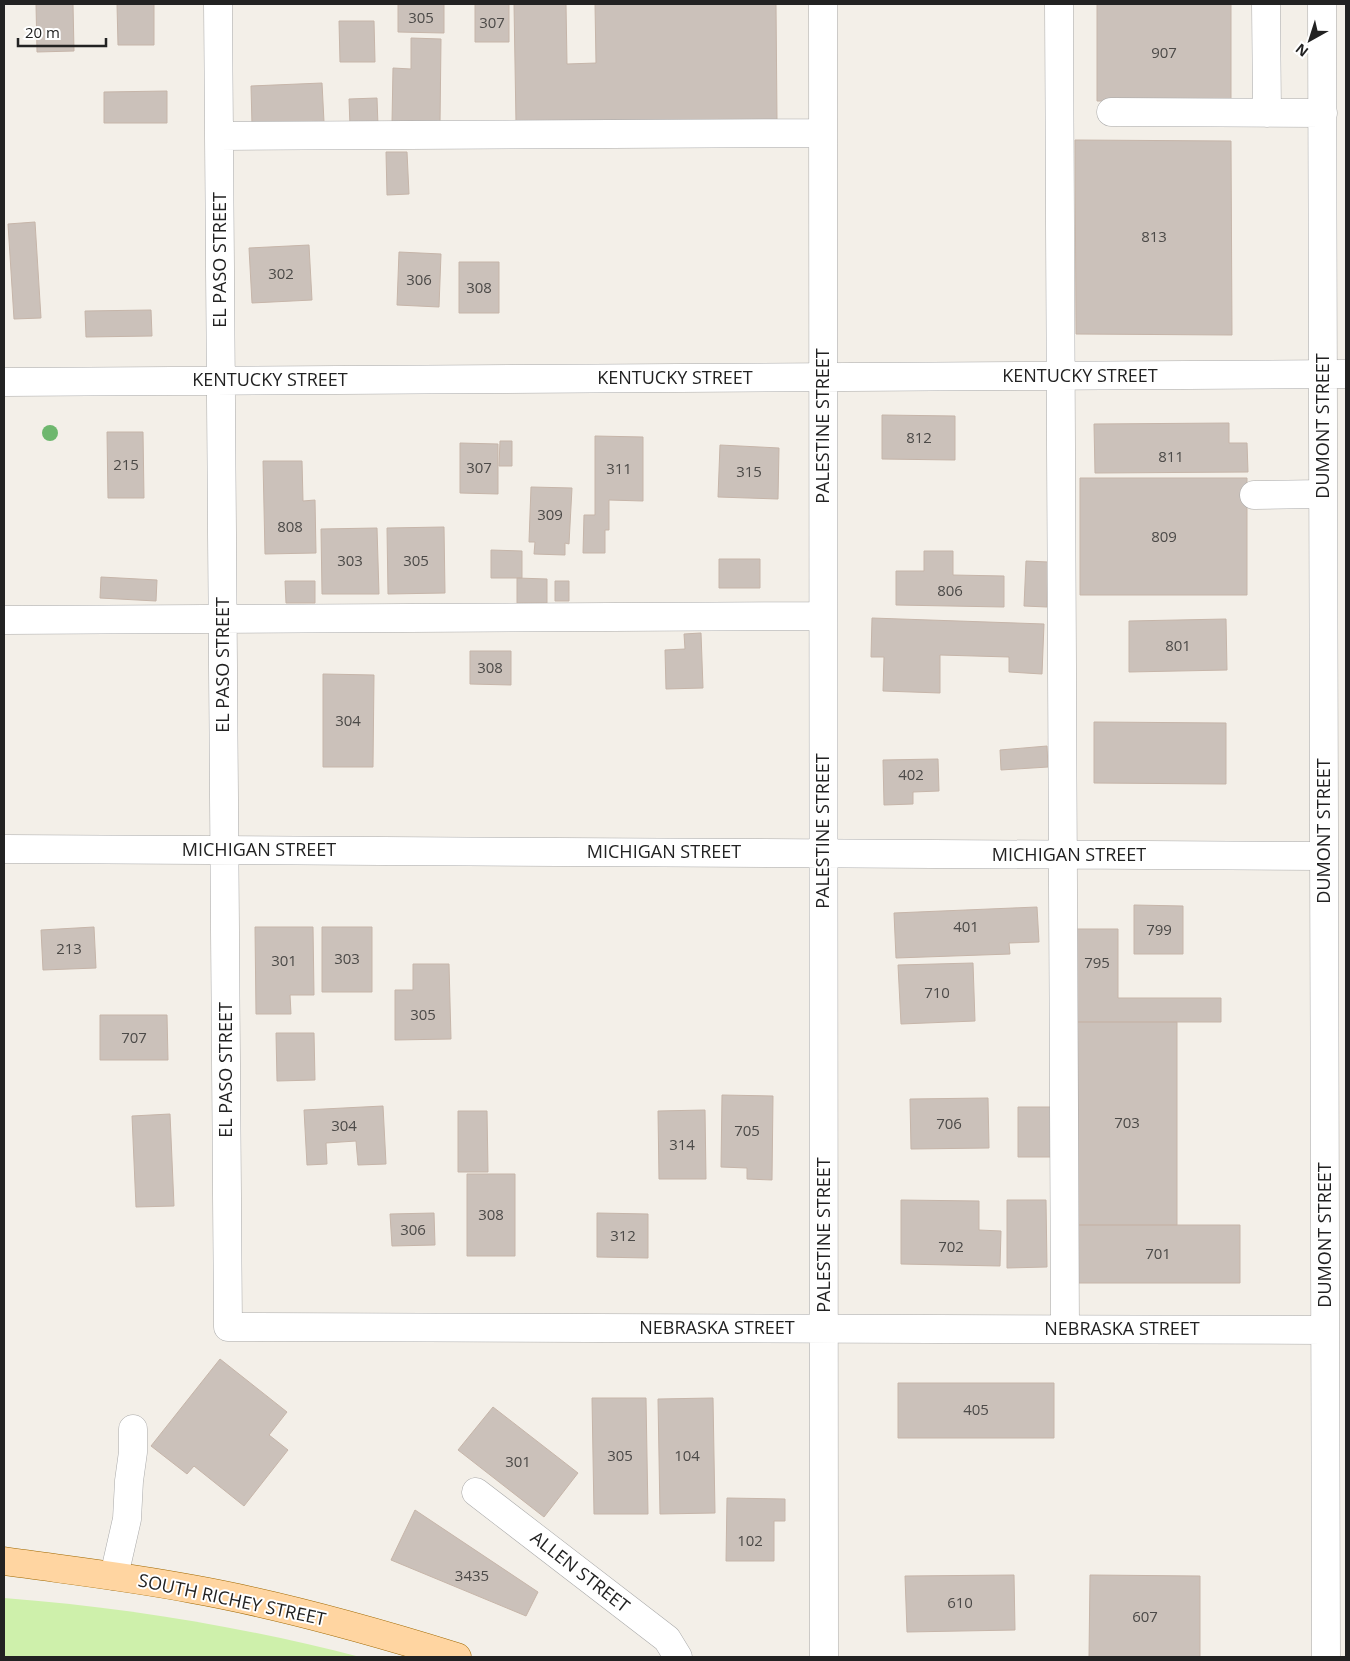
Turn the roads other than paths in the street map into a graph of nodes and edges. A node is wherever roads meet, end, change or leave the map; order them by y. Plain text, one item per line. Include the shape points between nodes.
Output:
1 (218, 4) edge
2 (823, 4) edge
3 (1059, 4) edge
4 (1266, 4) edge
5 (1322, 4) edge
6 (1111, 112) dead end
7 (1267, 112) junction
8 (1323, 112) junction
9 (823, 133) junction
10 (219, 136) junction
11 (1335, 374) edge
12 (1061, 376) junction
13 (823, 377) junction
14 (220, 381) junction
15 (4, 382) edge
16 (1323, 494) junction
17 (1254, 495) dead end
18 (823, 616) junction
19 (223, 618) junction
20 (4, 620) edge
21 (4, 849) edge
22 (224, 850) junction
23 (823, 853) junction
24 (1063, 855) junction
25 (1332, 860) edge
26 (1335, 1119) edge
27 (228, 1327) joint
28 (824, 1328) junction
29 (1065, 1329) junction
30 (1325, 1330) junction
31 (133, 1429) dead end
32 (476, 1492) dead end
33 (4, 1561) edge
34 (114, 1576) junction
35 (457, 1657) edge
36 (678, 1657) edge
37 (824, 1657) edge
38 (1326, 1657) edge

1 - 10 street, EL PASO STREET
2 - 9 street, PALESTINE STREET
3 - 12 street
4 - 7 street
5 - 8 street, DUMONT STREET
6 - 7 street
7 - 8 street
8 - 11 street, DUMONT STREET
9 - 10 street
9 - 13 street, PALESTINE STREET
10 - 14 street, EL PASO STREET
11 - 12 street, KENTUCKY STREET
11 - 16 street, DUMONT STREET
12 - 13 street, KENTUCKY STREET
12 - 24 street
13 - 14 street, KENTUCKY STREET
13 - 18 street, PALESTINE STREET
14 - 15 street, KENTUCKY STREET
14 - 19 street, EL PASO STREET
16 - 17 street
16 - 25 street, DUMONT STREET
18 - 19 street
18 - 23 street, PALESTINE STREET
19 - 20 street
19 - 22 street, EL PASO STREET
21 - 22 street, MICHIGAN STREET
22 - 23 street, MICHIGAN STREET
22 - 27 street, EL PASO STREET
23 - 24 street, MICHIGAN STREET
23 - 28 street, PALESTINE STREET
24 - 25 street, MICHIGAN STREET
24 - 29 street
25 - 26 street, DUMONT STREET
26 - 30 street, DUMONT STREET
27 - 28 street, NEBRASKA STREET
28 - 29 street, NEBRASKA STREET
28 - 37 street, PALESTINE STREET
29 - 30 street, NEBRASKA STREET
30 - 38 street, DUMONT STREET
31 - 34 street via 127,1519
32 - 36 street, ALLEN STREET via 667,1639
33 - 34 main road, SOUTH RICHEY STREET
34 - 35 main road, SOUTH RICHEY STREET via 260,1603 372,1630

